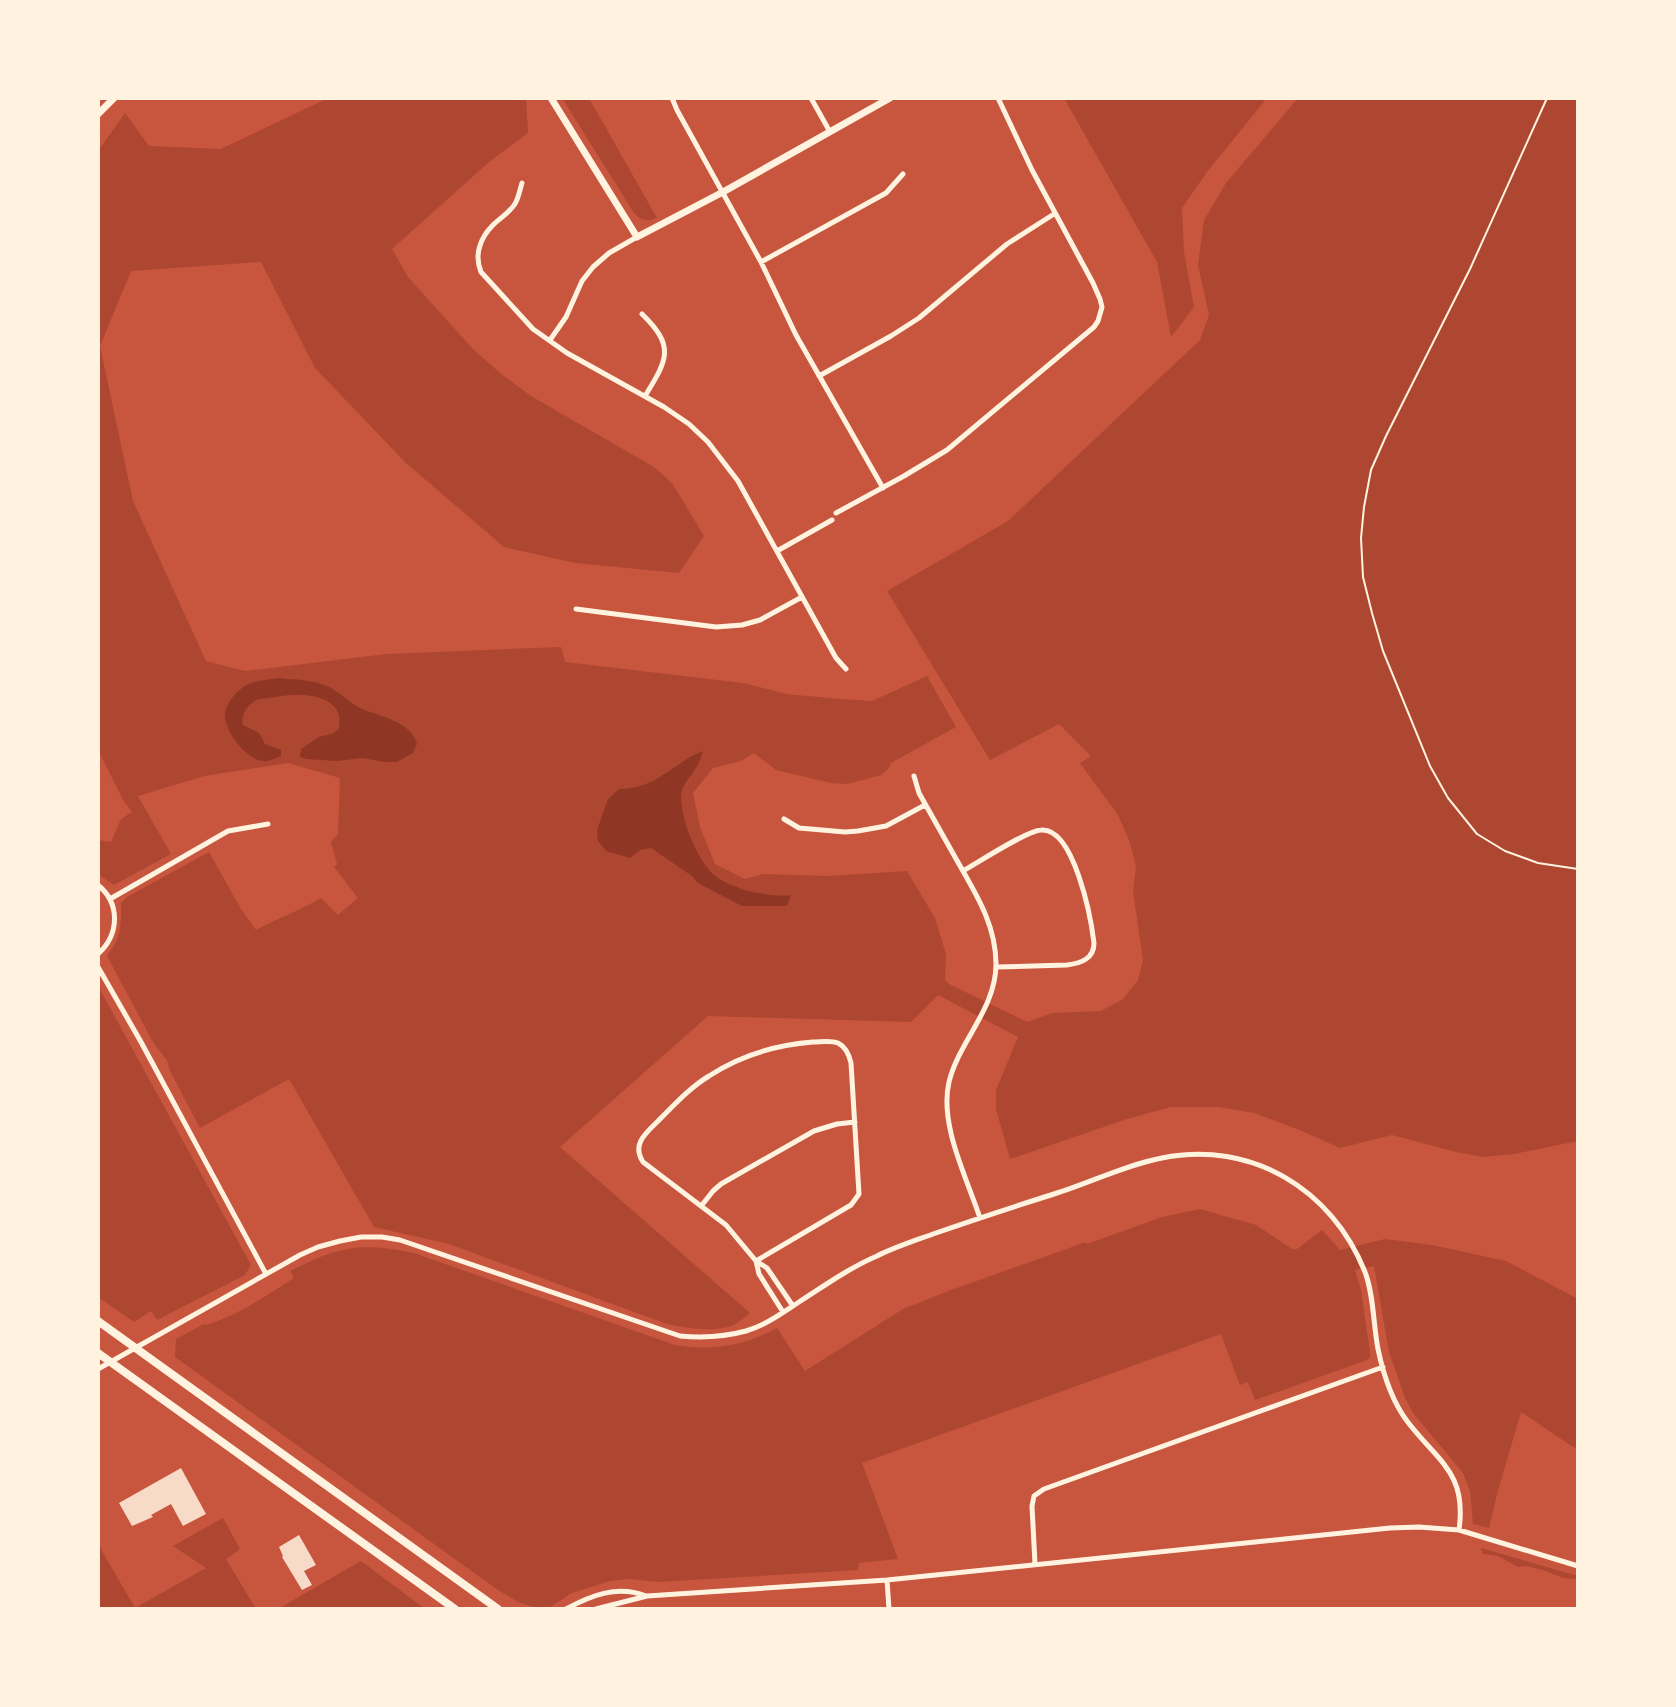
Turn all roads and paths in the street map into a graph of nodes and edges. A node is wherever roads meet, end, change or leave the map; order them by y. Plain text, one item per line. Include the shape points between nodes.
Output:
1 (114, 98) edge
2 (551, 98) edge
3 (672, 98) edge
4 (811, 98) edge
5 (890, 98) edge
6 (998, 98) edge
7 (1547, 98) edge
8 (98, 114) edge
9 (830, 132) junction
10 (903, 174) dead end
11 (522, 183) dead end
12 (723, 192) junction
13 (1054, 214) junction
14 (637, 237) junction
15 (761, 262) junction
16 (642, 314) dead end
17 (549, 340) junction
18 (819, 376) junction
19 (645, 396) junction
20 (883, 488) junction
21 (836, 513) dead end
22 (832, 520) dead end
23 (777, 551) junction
24 (802, 597) junction
25 (576, 609) dead end
26 (846, 669) dead end
27 (914, 776) dead end
28 (925, 805) junction
29 (784, 819) dead end
30 (268, 824) dead end
31 (1578, 869) edge
32 (963, 871) junction
33 (98, 885) edge
34 (110, 899) junction
35 (98, 954) edge
36 (98, 967) edge
37 (996, 967) junction
38 (855, 1122) junction
39 (702, 1205) junction
40 (980, 1218) junction
41 (756, 1261) junction
42 (266, 1274) junction
43 (793, 1306) junction
44 (783, 1312) junction
45 (98, 1321) edge
46 (135, 1348) junction
47 (98, 1353) edge
48 (111, 1362) junction
49 (1383, 1367) junction
50 (98, 1369) edge
51 (1459, 1530) junction
52 (1035, 1564) junction
53 (1578, 1566) edge
54 (887, 1580) junction
55 (647, 1596) junction
56 (455, 1609) edge
57 (498, 1609) edge
58 (566, 1609) edge
59 (596, 1609) edge
60 (889, 1609) edge

1 - 8 street
2 - 14 street
3 - 12 street
4 - 9 street
5 - 9 street
6 - 13 street
7 - 31 path via 1371,470 1361,538 1363,577 1383,651 1448,798 1477,834 1505,851
9 - 12 street
10 - 15 street via 886,193
11 - 17 street via 516,202 482,239 477,262 515,311
12 - 14 street
12 - 15 street
13 - 18 street via 1007,244 919,318
13 - 20 street via 1093,283 1102,307 1098,321 947,450
14 - 17 street via 593,267
15 - 18 street
16 - 19 street via 657,329 665,352
17 - 19 street
18 - 20 street
19 - 23 street via 708,442 738,481
20 - 21 street
22 - 23 street
23 - 24 street
24 - 25 street via 760,620 716,627
24 - 26 street
27 - 28 street
28 - 29 street via 886,826 858,831 799,828
28 - 32 street
30 - 34 street via 228,831
32 - 37 street via 987,916
32 - 37 street via 1029,833 1045,830 1057,835 1081,880 1094,943 1089,957 1067,965
33 - 34 street
34 - 35 street via 113,932
36 - 42 street
37 - 40 street via 984,1010 948,1084 951,1134
38 - 39 street via 814,1131 721,1184
38 - 39 street via 850,1058 838,1044 776,1047 722,1068 677,1101 638,1146 643,1162
38 - 41 street via 859,1190 854,1202
39 - 41 street via 735,1233
40 - 43 street via 879,1255
40 - 49 street via 1162,1158 1220,1156 1271,1169 1324,1207 1354,1249 1372,1296
41 - 43 street via 767,1268
41 - 44 street
42 - 44 street via 318,1247 382,1237 680,1336 726,1335 762,1325
42 - 46 street
43 - 44 street
45 - 46 main road
46 - 48 street
46 - 57 main road
47 - 48 main road
48 - 50 street
48 - 56 main road
49 - 51 street via 1397,1406 1457,1483
49 - 52 street via 1044,1489 1034,1496 1032,1506
51 - 52 street via 1390,1528
51 - 53 street
52 - 54 street
54 - 55 street
54 - 60 street
55 - 58 street via 617,1590
55 - 59 street

